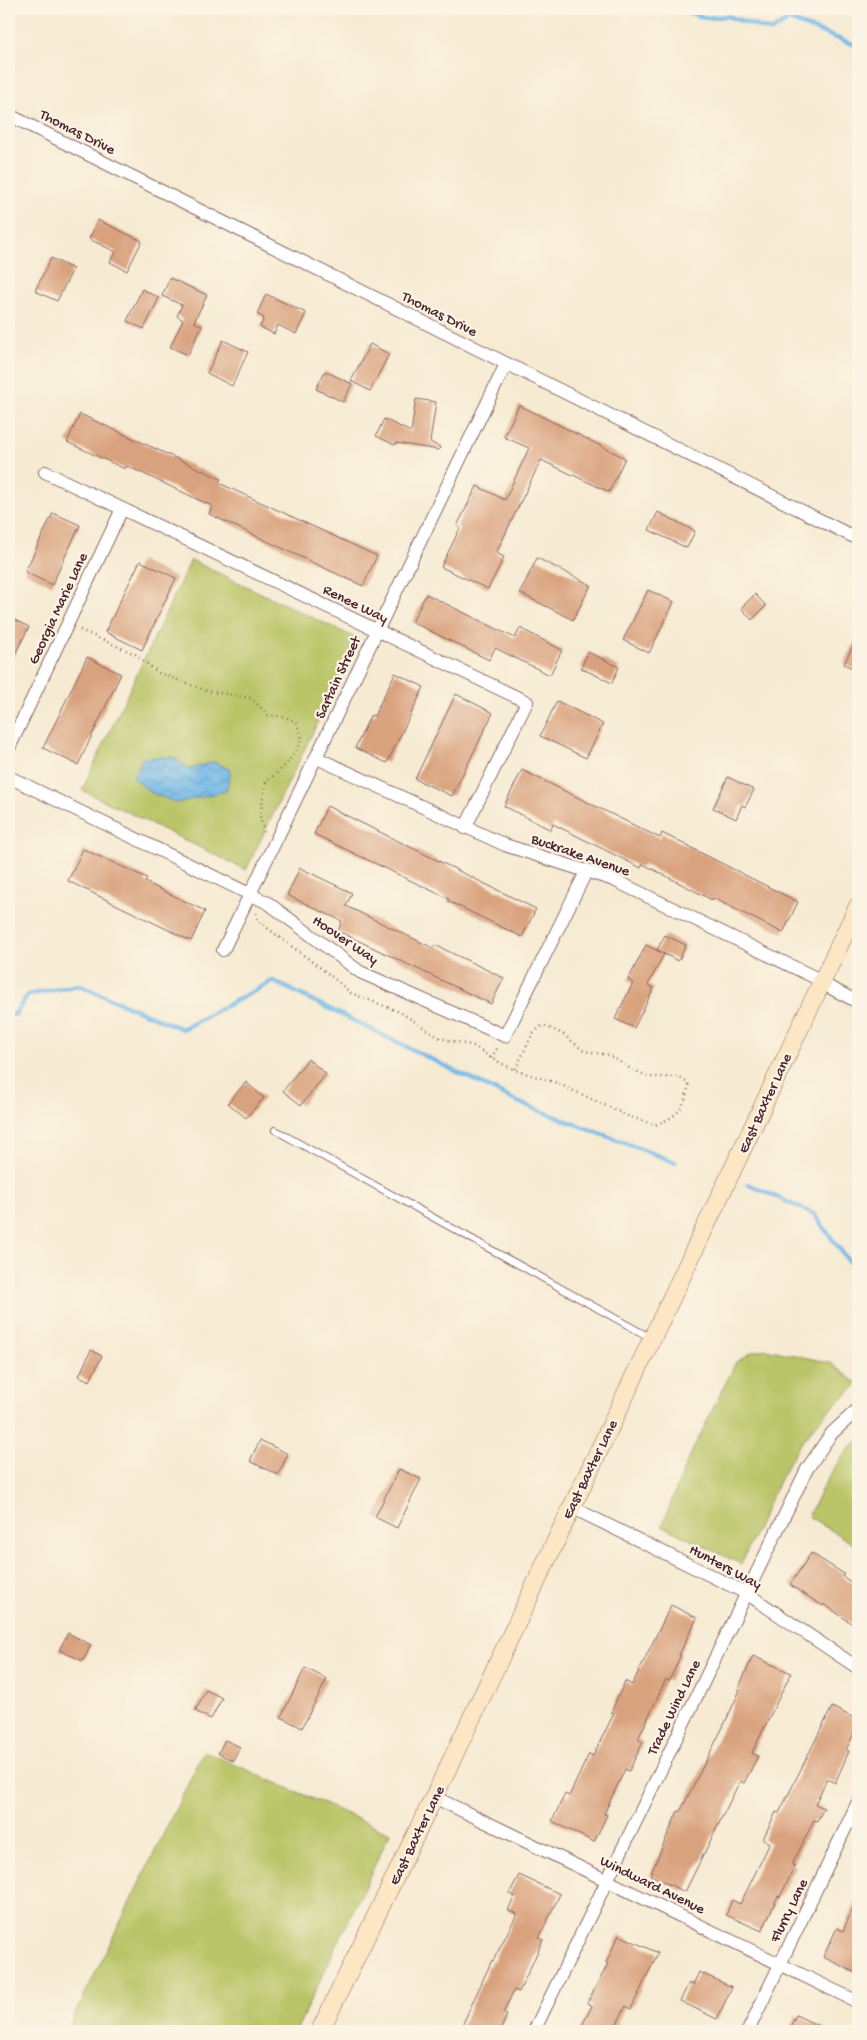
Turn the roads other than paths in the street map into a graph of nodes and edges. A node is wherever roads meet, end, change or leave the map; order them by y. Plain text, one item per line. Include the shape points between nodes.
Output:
1 (9, 115) edge
2 (506, 364) junction
3 (45, 472) dead end
4 (122, 509) junction
5 (858, 539) edge
6 (377, 631) junction
7 (9, 748) edge
8 (317, 758) junction
9 (9, 777) edge
10 (466, 828) junction
11 (587, 870) junction
12 (250, 894) junction
13 (858, 906) edge
14 (223, 950) dead end
15 (821, 983) junction
16 (858, 1002) edge
17 (275, 1130) dead end
18 (652, 1338) junction
19 (858, 1409) edge
20 (571, 1507) junction
21 (746, 1593) junction
22 (858, 1668) edge
23 (434, 1797) junction
24 (858, 1802) edge
25 (607, 1880) junction
26 (780, 1964) junction
27 (858, 2002) edge
28 (320, 2031) edge
29 (534, 2031) edge
30 (748, 2031) edge

1 - 2 street, Thomas Drive
2 - 5 street, Thomas Drive
2 - 6 street, Sartain Street
3 - 4 street, Renee Way
4 - 6 street, Renee Way
4 - 7 street, Georgia Marie Lane
6 - 8 street, Sartain Street
6 - 10 street, Renee Way via 526,702
8 - 10 street, Buckrake Avenue
8 - 12 street, Sartain Street
9 - 12 street, Hoover Way
10 - 11 street, Buckrake Avenue via 505,845
11 - 12 street, Hoover Way via 505,1036 360,972 268,903
11 - 15 street, Buckrake Avenue via 614,880
12 - 14 street, Sartain Street
13 - 15 main road, East Baxter Lane
15 - 16 street, Buckrake Avenue
15 - 18 main road, East Baxter Lane
17 - 18 lane
18 - 20 main road, East Baxter Lane
19 - 21 street, Trade Wind Lane via 831,1434 807,1468
20 - 21 street, Hunters Way
20 - 23 main road, East Baxter Lane
21 - 22 street, Hunters Way
21 - 25 street, Trade Wind Lane
23 - 25 street, Windward Avenue
23 - 28 main road, East Baxter Lane
24 - 26 street, Flurry Lane
25 - 26 street, Windward Avenue
25 - 29 street, Trade Wind Lane
26 - 27 street, Windward Avenue
26 - 30 street, Flurry Lane

